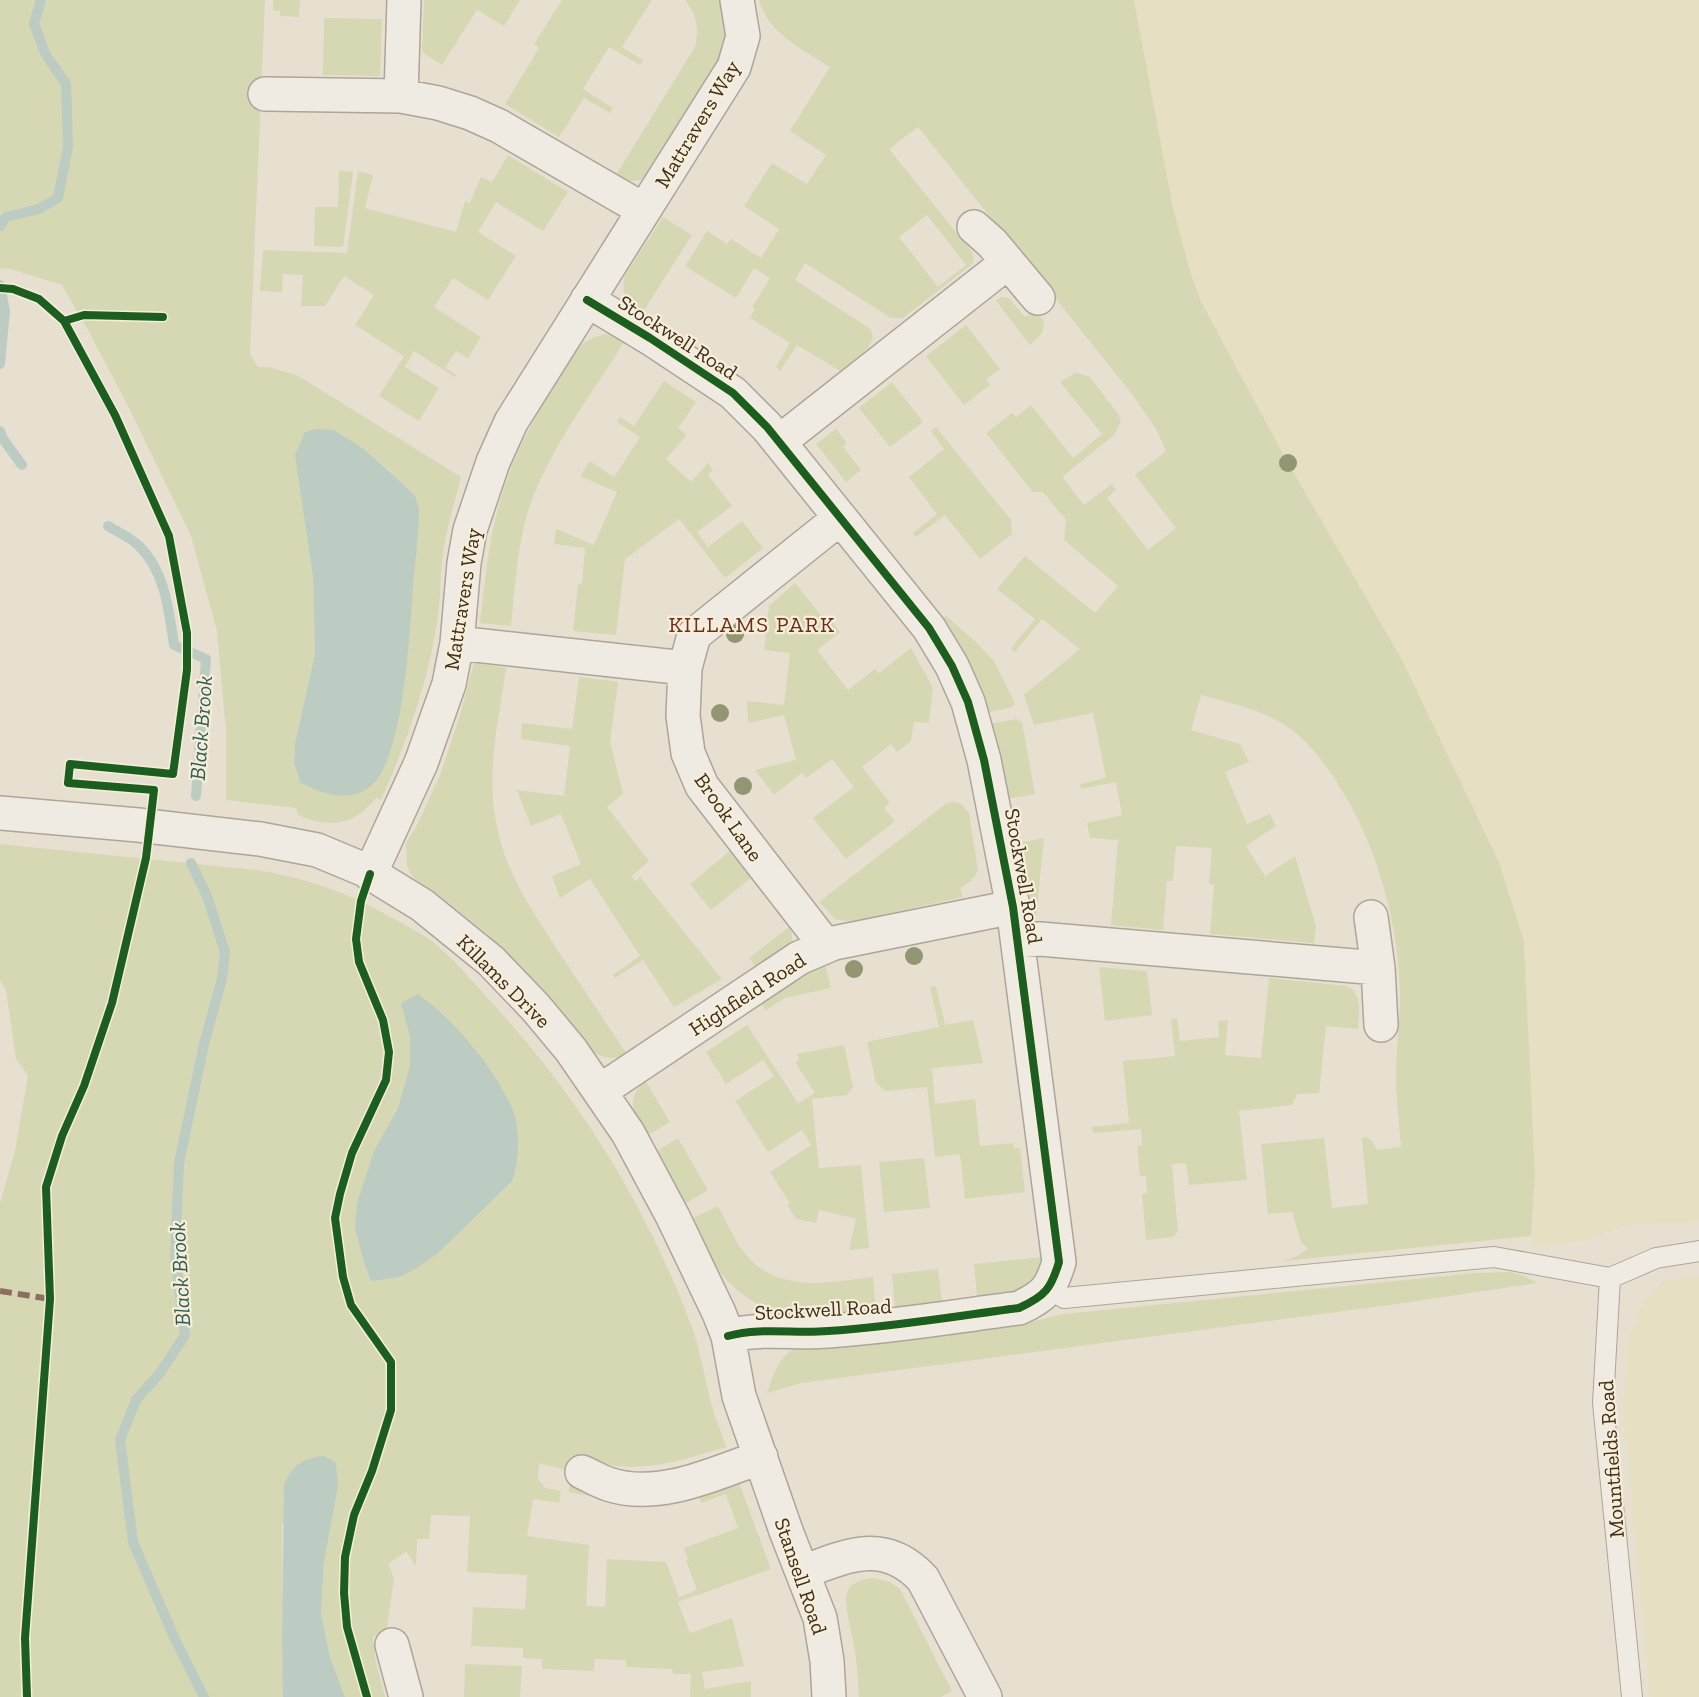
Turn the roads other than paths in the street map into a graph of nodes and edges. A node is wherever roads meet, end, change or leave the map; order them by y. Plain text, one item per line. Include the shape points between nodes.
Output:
1 (404, 0) edge
2 (737, 0) edge
3 (265, 94) dead end
4 (401, 96) junction
5 (644, 210) junction
6 (974, 227) dead end
7 (1008, 262) junction
8 (1038, 298) dead end
9 (587, 300) junction
10 (779, 442) junction
11 (840, 518) junction
12 (457, 643) junction
13 (685, 668) junction
14 (0, 813) edge
15 (370, 874) junction
16 (1013, 907) junction
17 (1371, 917) dead end
18 (1018, 941) junction
19 (826, 946) junction
20 (1378, 968) junction
21 (1381, 1025) dead end
22 (601, 1092) junction
23 (1699, 1251) edge
24 (1610, 1278) junction
25 (1049, 1288) junction
26 (728, 1336) junction
27 (761, 1457) junction
28 (582, 1472) dead end
29 (802, 1572) junction
30 (392, 1645) dead end
31 (406, 1697) edge
32 (829, 1697) edge
33 (985, 1697) edge
34 (1632, 1697) edge

1 - 4 street
2 - 5 street, Mattravers Way via 743,36 734,67
3 - 4 street, Mattravers Way
4 - 5 street, Mattravers Way via 438,103 485,119
5 - 9 street, Mattravers Way
6 - 7 street
7 - 8 street
7 - 10 street
9 - 10 street, Stockwell Road via 733,393
9 - 12 street, Mattravers Way via 511,422 493,462 470,530
10 - 11 street, Stockwell Road
11 - 13 street, Brook Lane via 694,635
11 - 16 street, Stockwell Road via 929,628 952,666 974,722
12 - 13 street
12 - 15 street, Mattravers Way via 449,684 421,763
13 - 19 street, Brook Lane via 683,716 688,753 702,786
14 - 15 street, Killams Drive via 260,839 317,850
15 - 22 street, Killams Drive via 422,905 491,961 536,1008
16 - 18 street, Stockwell Road
16 - 19 street, Highfield Road
17 - 20 street
18 - 20 street, Stockwell Road via 1040,939
18 - 25 street, Stockwell Road via 1059,1262
19 - 22 street, Highfield Road via 799,958
20 - 21 street
22 - 26 street, Killams Drive via 628,1132 674,1217
23 - 24 lane via 1656,1258
24 - 25 lane via 1494,1257 1065,1298
24 - 34 lane, Mountfields Road via 1603,1403
25 - 26 street, Stockwell Road via 1039,1299 1019,1308 827,1331 746,1331
26 - 27 street, Killams Drive via 739,1396
27 - 28 street via 681,1484 657,1488 623,1487
27 - 29 street, Stansell Road
29 - 32 street, Stansell Road via 820,1618
29 - 33 street via 859,1553 897,1558 912,1568 923,1579
30 - 31 street

